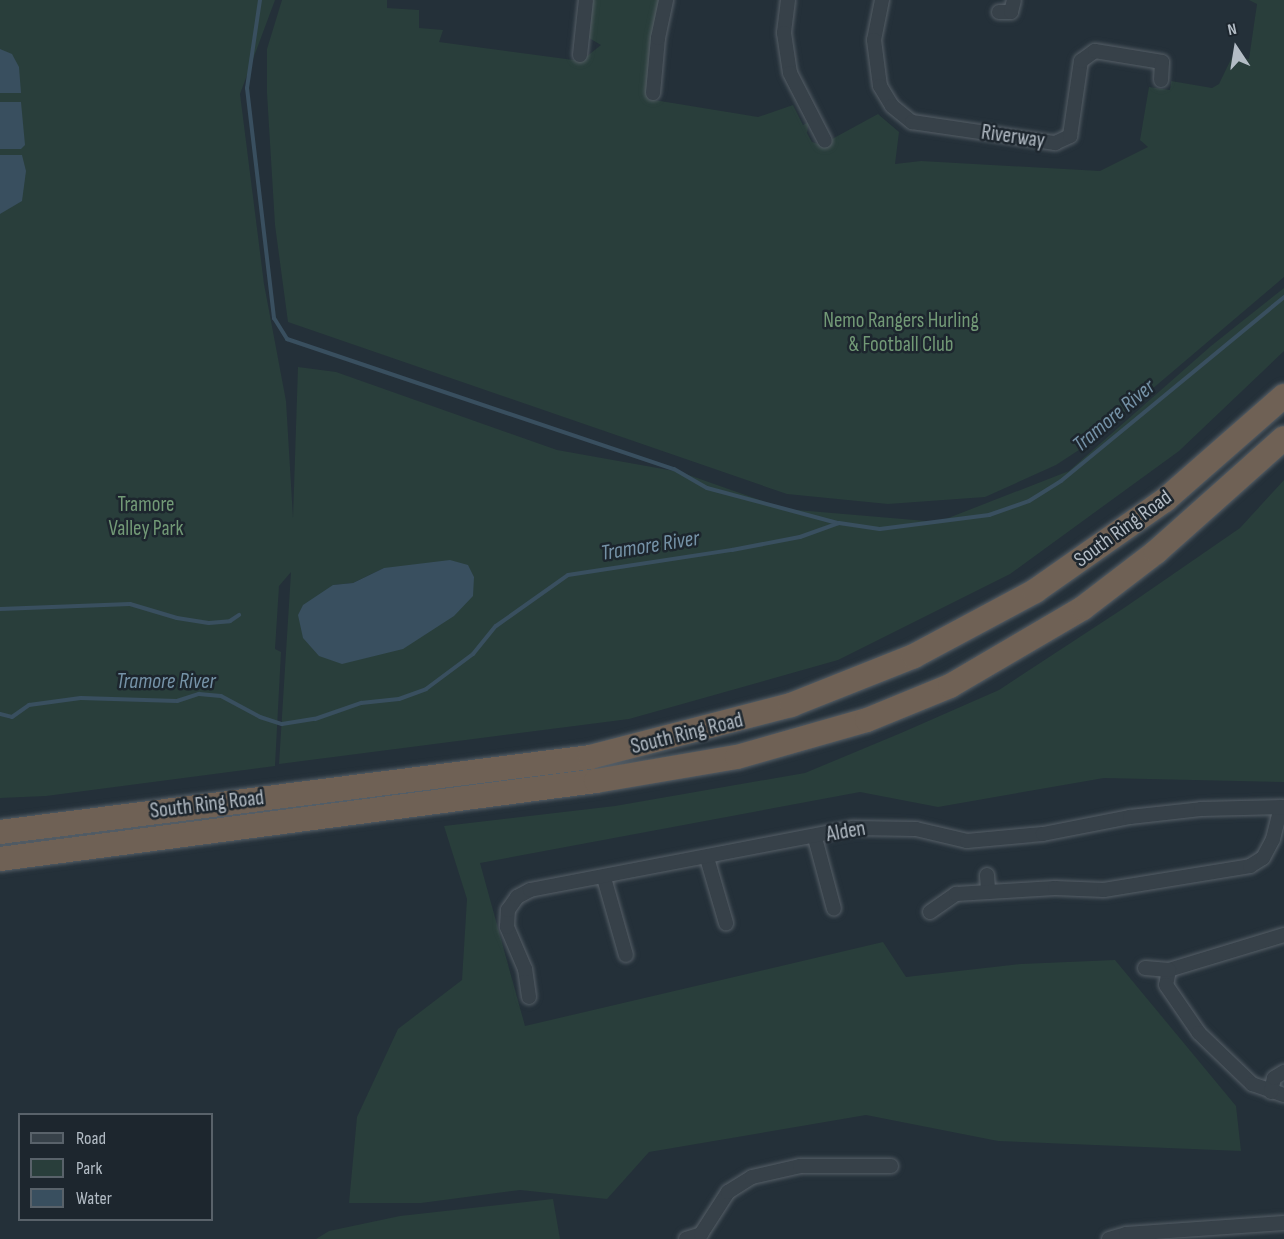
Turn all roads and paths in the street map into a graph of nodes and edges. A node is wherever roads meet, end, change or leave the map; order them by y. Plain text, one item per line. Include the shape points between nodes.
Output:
1 (585, 0) edge
2 (666, 0) edge
3 (788, 0) edge
4 (882, 0) edge
5 (1014, 0) edge
6 (999, 12) dead end
7 (580, 55) dead end
8 (1161, 80) dead end
9 (653, 93) dead end
10 (825, 141) dead end
11 (1284, 396) edge
12 (1284, 438) edge
13 (1282, 807) edge
14 (143, 813) junction
15 (0, 820) edge
16 (0, 832) edge
17 (815, 838) junction
18 (707, 858) junction
19 (0, 860) edge
20 (987, 875) dead end
21 (604, 878) junction
22 (988, 891) junction
23 (834, 909) dead end
24 (930, 912) dead end
25 (726, 924) dead end
26 (1284, 935) edge
27 (626, 955) dead end
28 (1145, 968) dead end
29 (1169, 970) junction
30 (529, 997) dead end
31 (1284, 1072) edge
32 (1278, 1093) edge
33 (891, 1166) dead end
34 (1284, 1223) edge
35 (1229, 1233) edge
36 (701, 1236) edge
37 (686, 1239) edge
38 (1109, 1239) edge

1 - 7 street
2 - 9 street
3 - 10 street via 784,33 790,73
4 - 8 street, Riverway via 874,40 880,86 892,106 912,122 1055,143 1070,136 1081,61 1095,51 1162,62
5 - 6 street via 1011,12
11 - 14 highway, South Ring Road via 1165,500 1035,591 914,656 801,702 734,723 590,757
12 - 19 highway, South Ring Road via 1156,552 1083,609 950,686 867,720 738,757 596,781
13 - 17 street, Alden via 1202,809 1130,817 1043,834 968,841 916,829 886,827 853,828
13 - 22 street via 1263,858 1250,866 1104,890
14 - 15 highway
14 - 16 highway, South Ring Road
17 - 18 street, Alden
17 - 23 street via 834,889
18 - 21 street, Alden
18 - 25 street
20 - 22 street
21 - 27 street
21 - 30 street, Alden via 530,890 517,897 508,910 507,927 520,981
22 - 24 street via 956,894
26 - 29 street
28 - 29 street
29 - 32 street via 1166,985 1199,1033 1252,1084
31 - 32 street via 1274,1078
33 - 36 street via 800,1166 752,1177 728,1192
34 - 35 street
35 - 38 street via 1126,1234
36 - 37 street

